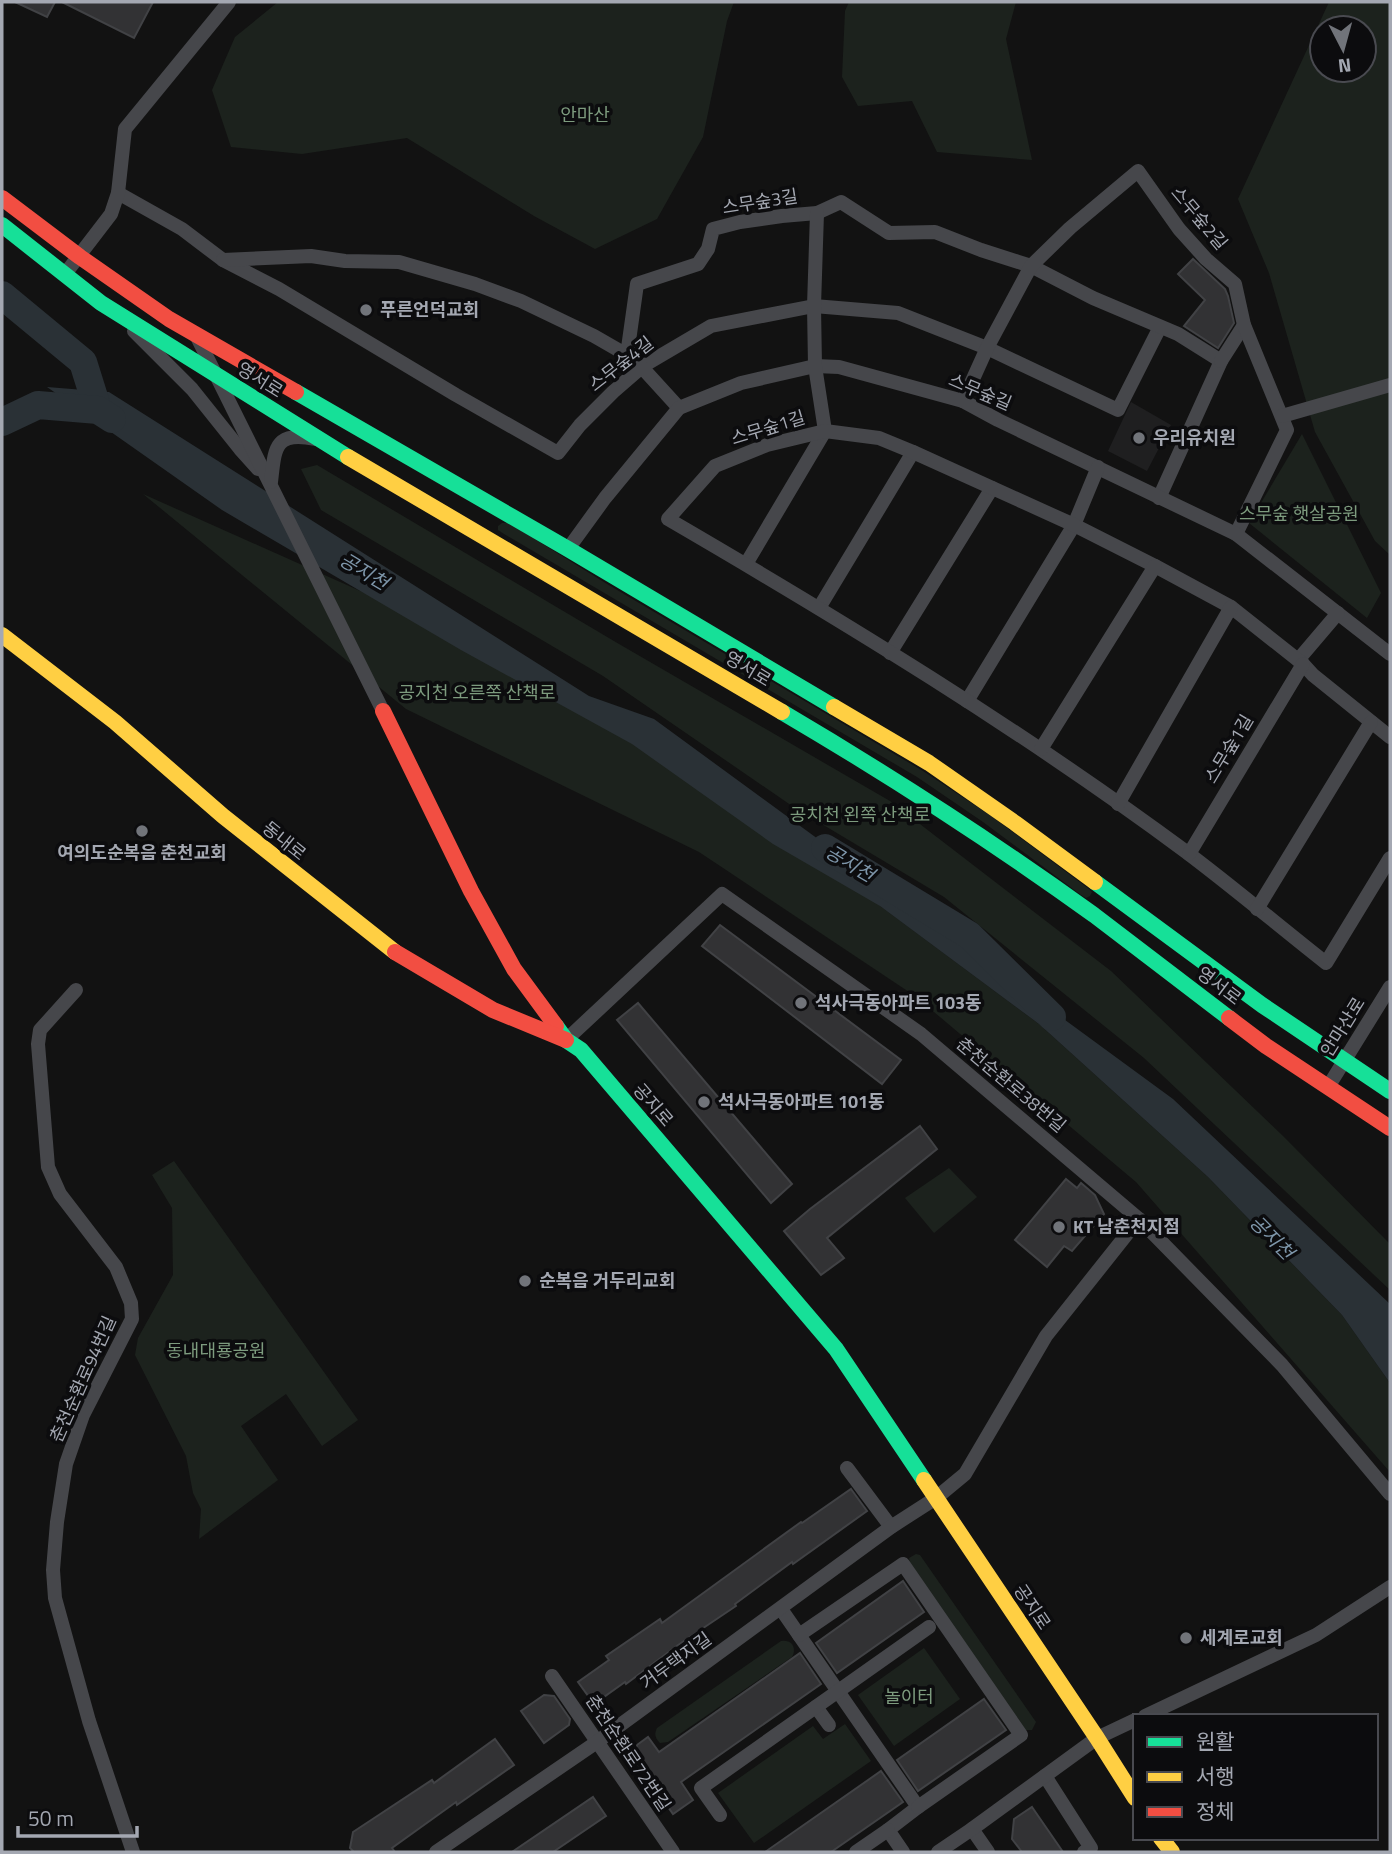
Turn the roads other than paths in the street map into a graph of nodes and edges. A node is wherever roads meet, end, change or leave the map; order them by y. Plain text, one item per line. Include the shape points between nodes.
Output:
1 (229, 2) edge
2 (118, 192) junction
3 (2, 198) edge
4 (817, 213) junction
5 (2, 225) edge
6 (79, 257) junction
7 (223, 260) junction
8 (1031, 266) junction
9 (65, 274) junction
10 (814, 306) junction
11 (112, 310) junction
12 (1244, 325) junction
13 (1160, 327) junction
14 (196, 335) junction
15 (987, 348) junction
16 (627, 355) junction
17 (1221, 361) junction
18 (643, 366) junction
19 (815, 366) junction
20 (216, 375) junction
21 (1390, 385) edge
22 (963, 401) junction
23 (679, 408) junction
24 (1282, 416) junction
25 (825, 431) junction
26 (322, 441) junction
27 (913, 452) junction
28 (262, 460) junction
29 (1098, 467) junction
30 (992, 488) junction
31 (1159, 498) junction
32 (1074, 525) junction
33 (1236, 534) junction
34 (568, 549) junction
35 (746, 564) junction
36 (1155, 566) junction
37 (1231, 607) junction
38 (818, 608) junction
39 (1338, 613) junction
40 (2, 635) edge
41 (890, 653) junction
42 (1390, 654) edge
43 (1301, 662) junction
44 (967, 701) junction
45 (383, 711) joint
46 (1371, 722) junction
47 (1390, 737) edge
48 (1041, 749) junction
49 (1118, 804) junction
50 (1189, 854) junction
51 (1390, 858) edge
52 (1257, 909) junction
53 (1390, 987) edge
54 (76, 990) dead end
55 (1258, 1003) junction
56 (1237, 1024) junction
57 (566, 1040) junction
58 (1344, 1061) junction
59 (1328, 1087) junction
60 (1390, 1091) edge
61 (1390, 1128) edge
62 (1139, 1219) junction
63 (847, 1468) dead end
64 (1390, 1494) edge
65 (936, 1498) junction
66 (891, 1527) junction
67 (1390, 1587) edge
68 (781, 1609) junction
69 (929, 1627) dead end
70 (799, 1635) junction
71 (552, 1676) dead end
72 (838, 1691) junction
73 (816, 1707) junction
74 (1149, 1714) edge
75 (1133, 1721) edge
76 (829, 1725) dead end
77 (1097, 1738) junction
78 (597, 1742) junction
79 (1045, 1776) junction
80 (1133, 1795) edge
81 (919, 1807) junction
82 (720, 1815) dead end
83 (972, 1829) junction
84 (888, 1830) junction
85 (133, 1852) edge
86 (436, 1852) edge
87 (673, 1852) edge
88 (856, 1852) edge
89 (903, 1852) edge
90 (938, 1852) edge
91 (988, 1852) edge
92 (1084, 1852) edge

1 - 2 street via 125,129
2 - 6 street via 111,214
2 - 7 street, 스무숲4길 via 182,229
3 - 6 street, 영서로
4 - 8 street, 스무숲3길 via 841,202 889,233 935,232
4 - 10 street
4 - 16 street, 스무숲3길 via 713,229 698,264 637,284
5 - 9 street, 영서로
6 - 9 street
6 - 14 street, 영서로
7 - 16 street via 311,256 399,262 521,301
7 - 18 street, 스무숲4길 via 558,453 604,400
8 - 12 street, 스무숲2길 via 1139,171 1179,229 1235,284
8 - 13 street, 스무숲3길
8 - 15 street
9 - 11 street, 영서로
10 - 15 street, 스무숲4길 via 898,313
10 - 18 street, 스무숲4길 via 711,326
10 - 19 street
11 - 20 street, 영서로
11 - 28 street
12 - 17 street
12 - 24 street, 스무숲2길
13 - 15 street, 스무숲4길 via 1118,410
13 - 17 street, 스무숲3길
14 - 20 street
14 - 34 street, 영서로
15 - 22 street
16 - 18 street
17 - 31 street
18 - 23 street
19 - 22 street, 스무숲길 via 839,367
19 - 23 street, 스무숲길 via 741,383
19 - 25 street
20 - 26 street, 영서로
20 - 28 street
21 - 24 street
22 - 29 street, 스무숲길
23 - 34 street, 스무숲길
24 - 33 street, 스무숲2길 via 1287,430
25 - 27 street, 스무숲1길 via 879,438
25 - 35 street, 스무숲1길
25 - 35 street, 스무숲1길 via 767,445 715,466 668,519
26 - 28 street via 288,437
26 - 56 street, 영서로 via 946,813 1094,915
27 - 30 street, 스무숲1길
27 - 38 street
28 - 45 street
29 - 31 street, 스무숲길
29 - 32 street
30 - 32 street, 스무숲1길
30 - 41 street
31 - 33 street, 스무숲길
32 - 36 street, 스무숲1길
32 - 44 street
33 - 39 street, 스무숲길
34 - 55 street, 영서로 via 929,763
35 - 38 street, 스무숲1길
36 - 37 street, 스무숲1길
36 - 48 street
37 - 43 street, 스무숲1길
37 - 49 street
38 - 41 street, 스무숲1길
39 - 42 street, 스무숲길
39 - 43 street, 스무숲1길
40 - 57 street, 동내로 via 402,957 493,1010
41 - 44 street, 스무숲1길
43 - 46 street, 스무숲1길
43 - 50 street, 스무숲1길
44 - 48 street, 스무숲1길
45 - 57 street, 공지로 via 514,969
46 - 47 street, 스무숲1길
46 - 52 street
48 - 49 street, 스무숲1길
49 - 50 street, 스무숲1길
50 - 52 street, 스무숲1길
51 - 52 street, 스무숲1길 via 1326,963
53 - 58 street, 안마산로
54 - 85 street, 춘천순환로94번길 via 40,1030 48,1167 60,1194 116,1267 131,1303 132,1320 83,1416 66,1464 57,1522 55,1598 89,1721
55 - 56 street via 1260,1013 1255,1021
55 - 58 street, 영서로
56 - 59 street, 영서로
57 - 62 street, 춘천순환로38번길 via 722,894 921,1034
57 - 65 street, 공지로 via 581,1050 835,1349
58 - 59 street, 안마산로
58 - 60 street, 영서로
59 - 61 street, 영서로
62 - 64 street, 춘천순환로38번길 via 1282,1365
62 - 65 street via 1046,1336 965,1474
63 - 66 street
65 - 66 street, 거두택지길
65 - 77 street, 공지로
66 - 68 street, 거두택지길
67 - 74 street via 1316,1634
68 - 70 street
68 - 78 street, 거두택지길
69 - 72 street
70 - 72 street
70 - 81 street via 903,1564 1021,1735
71 - 78 street, 춘천순환로72번길
72 - 73 street
72 - 81 street
73 - 76 street
73 - 82 street via 701,1788
75 - 77 street
77 - 79 street
77 - 80 street, 공지로
78 - 86 street, 거두택지길
78 - 87 street, 춘천순환로72번길
79 - 83 street
79 - 92 street via 1091,1848
81 - 84 street
83 - 90 street
83 - 91 street
84 - 88 street
84 - 89 street

